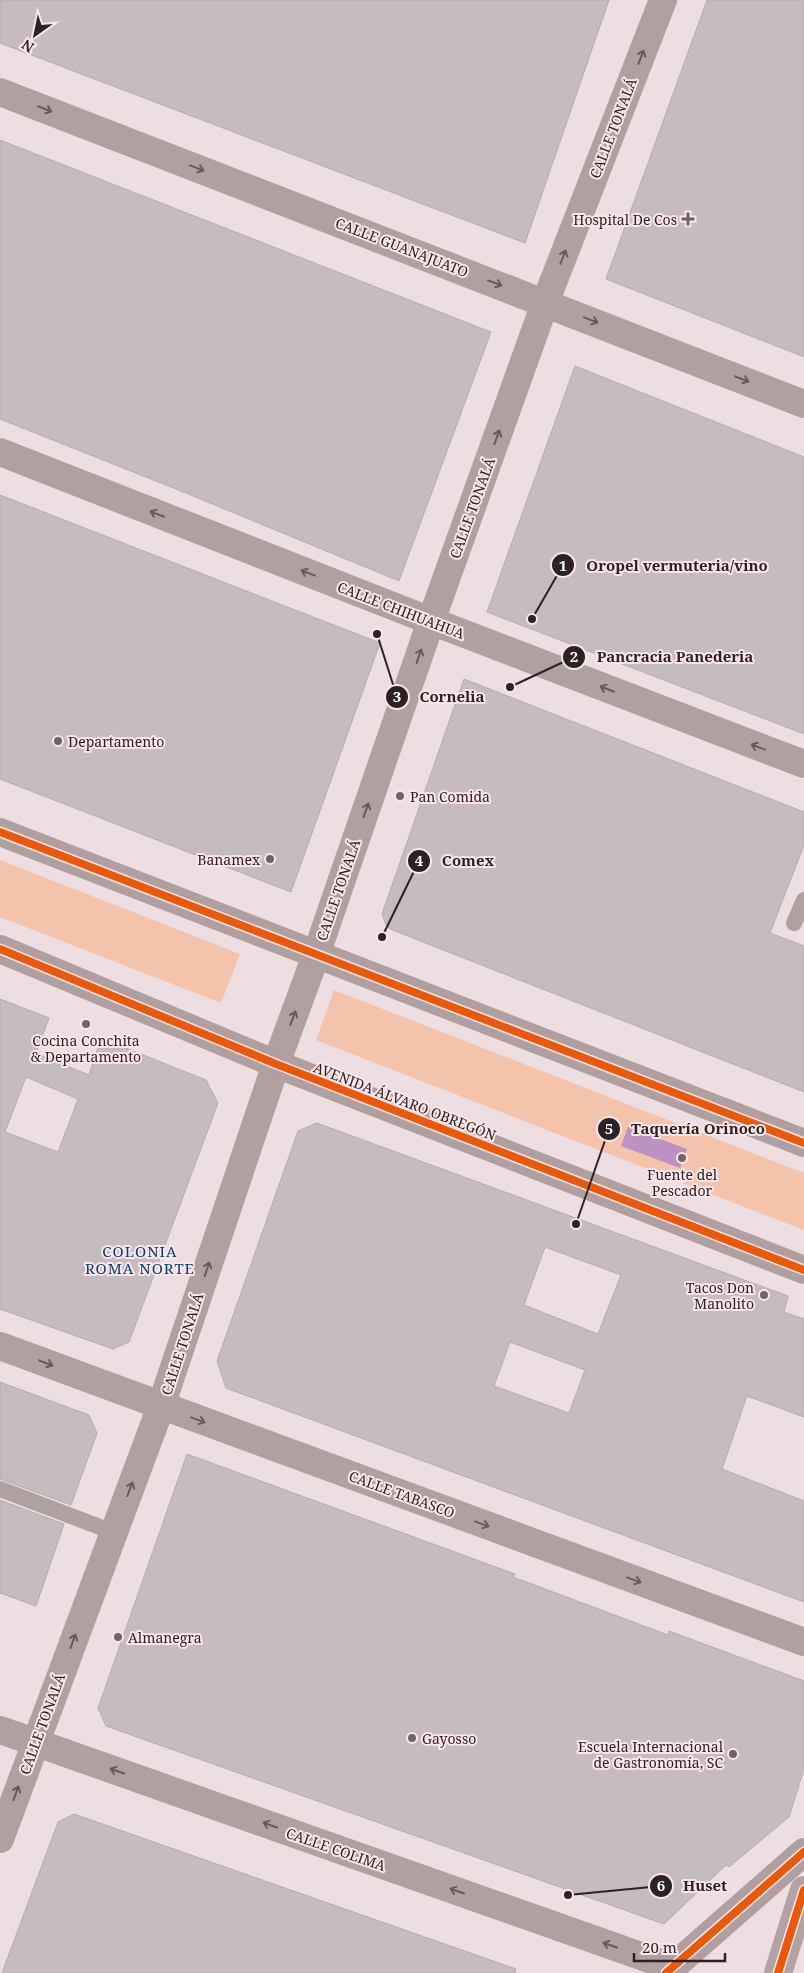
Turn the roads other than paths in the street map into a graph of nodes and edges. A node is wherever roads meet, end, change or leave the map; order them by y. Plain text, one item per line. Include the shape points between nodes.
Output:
1 (663, 0) edge
2 (0, 92) edge
3 (545, 302) junction
4 (804, 404) edge
5 (0, 452) edge
6 (431, 621) junction
7 (804, 764) edge
8 (0, 832) edge
9 (804, 900) edge
10 (794, 923) dead end
11 (0, 949) edge
12 (316, 955) junction
13 (276, 1064) junction
14 (804, 1143) edge
15 (804, 1270) edge
16 (0, 1346) edge
17 (161, 1406) junction
18 (0, 1488) edge
19 (113, 1532) junction
20 (804, 1642) edge
21 (0, 1730) edge
22 (35, 1742) junction
23 (0, 1839) edge
24 (804, 1852) edge
25 (804, 1890) edge
26 (789, 1954) edge
27 (669, 1970) edge
28 (761, 1973) edge

3 -> 1 street, CALLE TONALÁ
2 -> 3 street, CALLE GUANAJUATO
3 -> 4 street, CALLE GUANAJUATO
6 -> 3 street, CALLE TONALÁ
6 -> 5 street, CALLE CHIHUAHUA
7 -> 6 street, CALLE CHIHUAHUA
12 -> 6 street, CALLE TONALÁ
8 - 12 main road
9 - 10 lane
11 - 13 main road, AVENIDA ÁLVARO OBREGÓN
13 -> 12 street, CALLE TONALÁ
12 - 14 main road
13 - 15 main road, AVENIDA ÁLVARO OBREGÓN
17 -> 13 street, CALLE TONALÁ
16 -> 17 street, CALLE TABASCO
19 -> 17 street, CALLE TONALÁ
17 -> 20 street, CALLE TABASCO
18 - 19 lane
22 -> 19 street, CALLE TONALÁ
21 - 22 street, CALLE COLIMA
23 -> 22 street, CALLE TONALÁ
27 -> 22 street, CALLE COLIMA
24 - 27 main road
25 - 26 main road
26 - 28 main road

